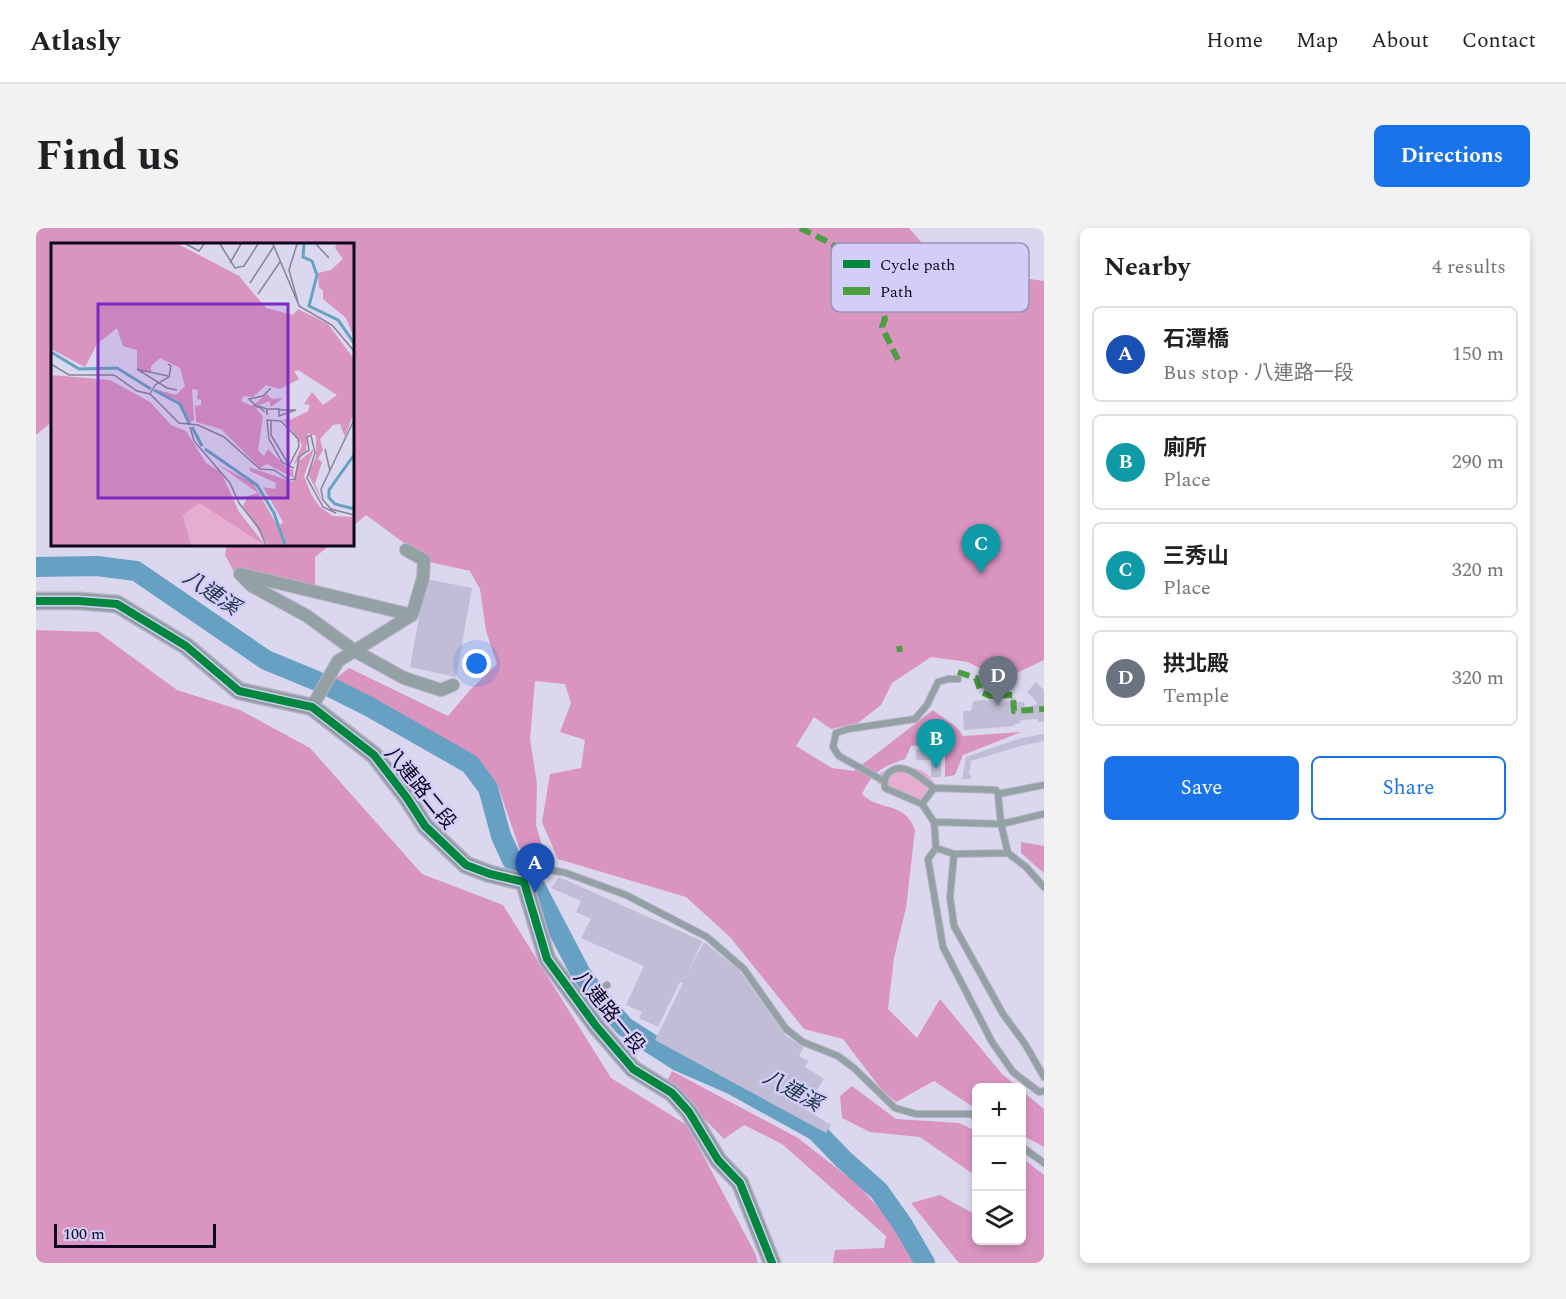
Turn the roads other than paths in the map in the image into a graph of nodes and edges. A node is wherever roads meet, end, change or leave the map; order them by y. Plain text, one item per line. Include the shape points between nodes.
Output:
1 (406, 550) dead end
2 (36, 601) edge
3 (412, 615) junction
4 (355, 651) junction
5 (958, 679) dead end
6 (453, 685) dead end
7 (312, 707) junction
8 (884, 781) junction
9 (1044, 785) edge
10 (934, 788) junction
11 (998, 795) junction
12 (922, 804) junction
13 (1044, 814) edge
14 (934, 822) junction
15 (1001, 824) junction
16 (936, 848) junction
17 (1008, 853) junction
18 (954, 854) junction
19 (524, 882) junction
20 (1044, 886) edge
21 (607, 985) dead end
22 (580, 1005) junction
23 (1044, 1077) edge
24 (1044, 1091) edge
25 (972, 1115) edge
26 (1026, 1150) edge
27 (1044, 1163) edge
28 (772, 1263) edge

1 - 3 street via 424,560
2 - 7 street, 八連路二段 via 117,604 186,646 239,691
3 - 4 street
3 - 4 street via 240,574 252,586 307,616
4 - 6 street via 404,678 441,690
4 - 7 street via 338,661
5 - 8 lane via 938,682 915,719 836,733 833,747 839,756
7 - 19 street, 八連路二段 via 374,755 425,826 466,865
8 - 10 lane via 895,768 904,768
8 - 12 lane via 885,788
9 - 11 lane
10 - 11 lane via 996,790
10 - 12 lane
11 - 15 lane
12 - 14 lane
13 - 15 lane
14 - 15 lane
14 - 16 lane
15 - 17 lane
16 - 18 lane
16 - 24 lane via 928,859 942,947 992,1042 1013,1072 1039,1092
17 - 18 lane
17 - 20 lane
18 - 23 lane via 950,897 954,926
19 - 22 street, 八連路一段 via 547,959
19 - 25 lane via 540,868 566,873 626,895 707,937 744,969 786,1029 803,1042 838,1056 895,1108 916,1114
21 - 22 lane
22 - 28 street, 八連路一段 via 633,1069 672,1093 690,1112 717,1160 740,1183
26 - 27 lane

